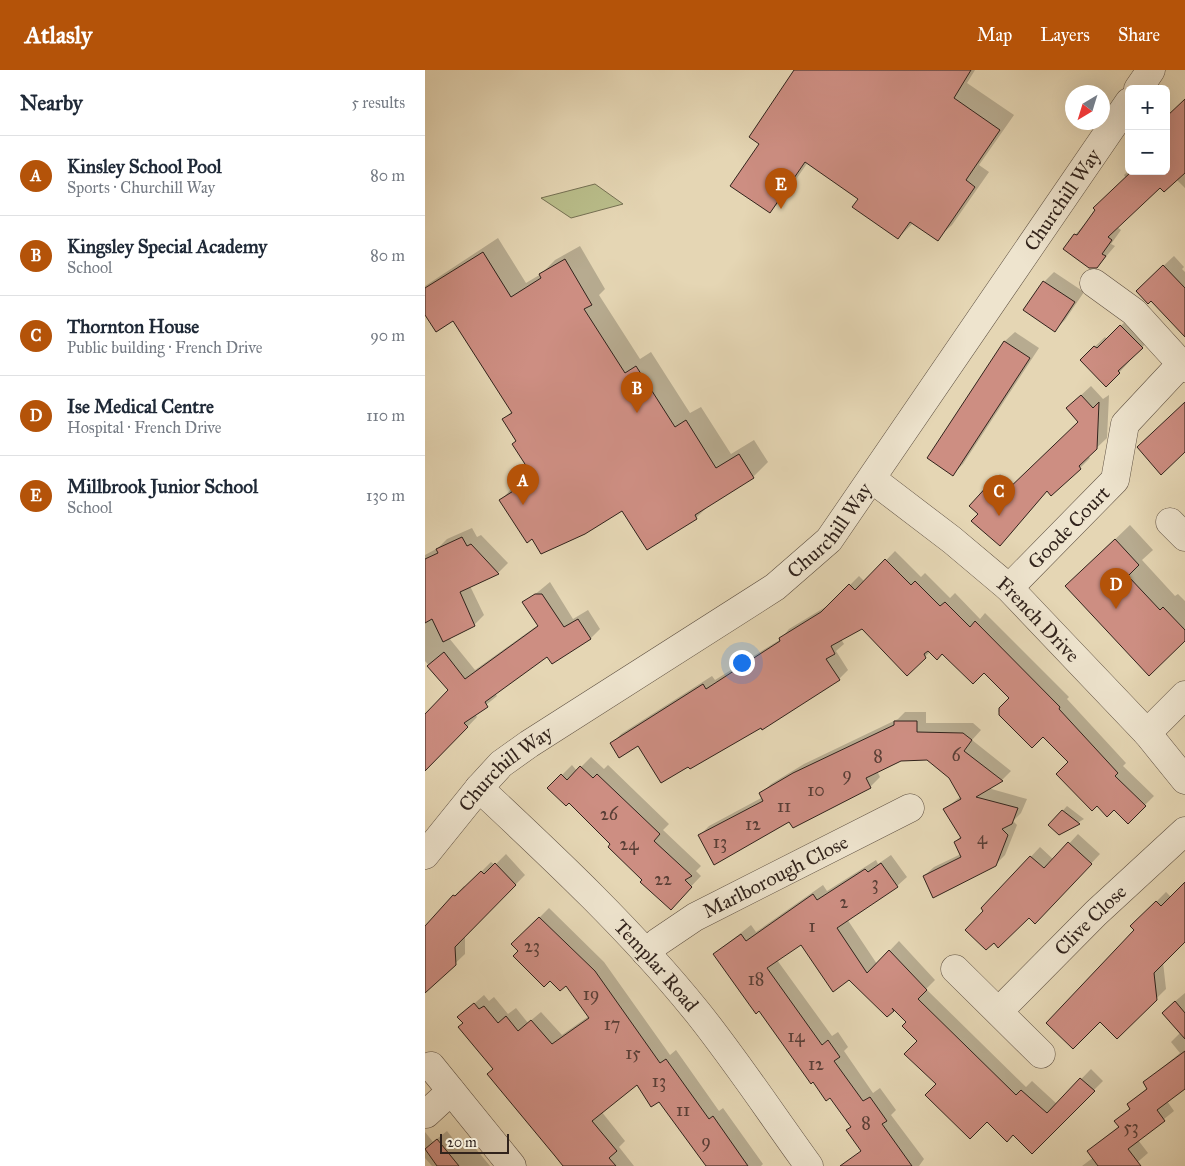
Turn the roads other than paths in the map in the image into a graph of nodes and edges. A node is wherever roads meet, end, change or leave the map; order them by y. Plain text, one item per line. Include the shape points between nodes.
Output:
1 (1151, 70) edge
2 (1141, 85) edge
3 (1125, 108) edge
4 (1094, 283) dead end
5 (1183, 366) edge
6 (872, 479) junction
7 (1009, 588) junction
8 (1185, 696) edge
9 (1147, 733) junction
10 (1185, 780) edge
11 (479, 788) junction
12 (910, 808) dead end
13 (1185, 831) edge
14 (425, 855) edge
15 (646, 953) junction
16 (955, 969) dead end
17 (999, 1011) junction
18 (1041, 1054) dead end
19 (431, 1066) dead end
20 (451, 1091) junction
21 (426, 1114) edge
22 (512, 1166) edge
23 (809, 1166) edge

1 - 2 street
3 - 6 street, Churchill Way
4 - 5 street, Goode Court via 1133,312
5 - 7 street, Goode Court via 1125,424 1115,480
6 - 7 street, French Drive via 953,540
6 - 11 street, Churchill Way via 829,540 782,582 529,744 501,764
7 - 9 street, French Drive
8 - 9 street
9 - 10 street, French Drive
11 - 14 street, Churchill Way
11 - 15 street, Templar Road
12 - 15 street, Marlborough Close via 695,917
13 - 17 street, Clive Close
15 - 23 street, Templar Road via 730,1055
16 - 17 street
17 - 18 street
19 - 20 street
20 - 21 street
20 - 22 street

